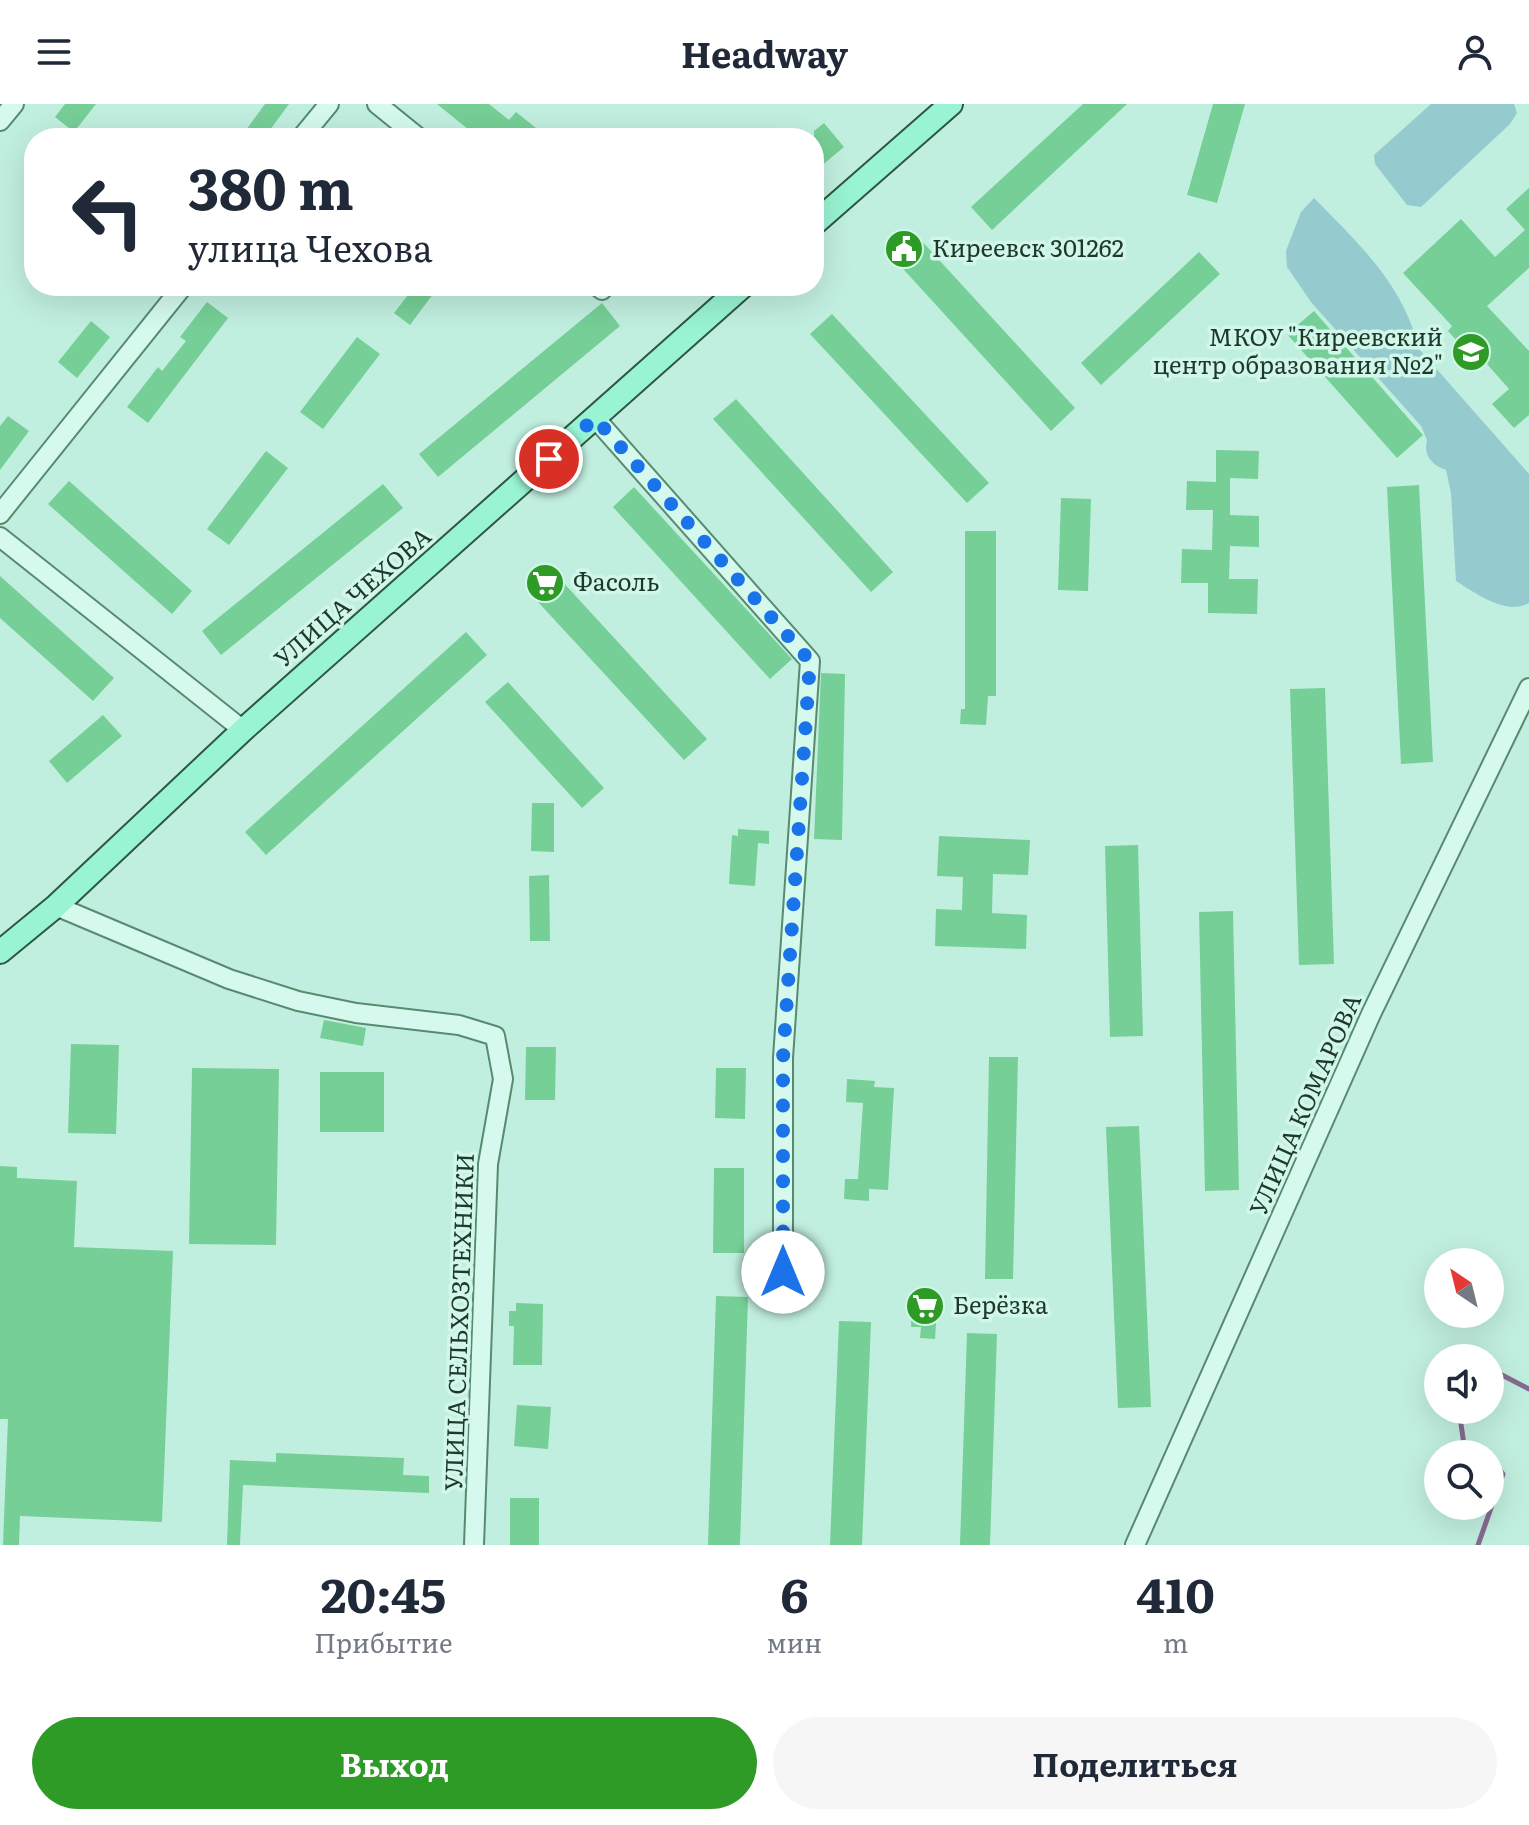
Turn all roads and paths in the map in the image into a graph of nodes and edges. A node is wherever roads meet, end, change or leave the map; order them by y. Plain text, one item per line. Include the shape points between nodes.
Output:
1 (14, 104) edge
2 (329, 104) edge
3 (377, 104) edge
4 (951, 104) edge
5 (0, 121) edge
6 (309, 128) edge
7 (407, 128) edge
8 (824, 215) edge
9 (175, 296) edge
10 (732, 296) edge
11 (595, 418) junction
12 (0, 514) edge
13 (0, 537) edge
14 (1529, 688) edge
15 (243, 730) junction
16 (56, 906) junction
17 (0, 952) edge
18 (783, 1272) dead end
19 (474, 1545) edge
20 (1135, 1545) edge

1 - 5 street
2 - 6 street
3 - 7 street
4 - 8 main road
9 - 12 street
10 - 11 main road, УЛИЦА ЧЕХОВА
11 - 15 main road, УЛИЦА ЧЕХОВА
11 - 18 street via 810,661 783,1058
13 - 15 street
14 - 20 street, УЛИЦА КОМАРОВА via 1371,1014
15 - 16 main road, УЛИЦА ЧЕХОВА
16 - 17 main road, УЛИЦА ЧЕХОВА
16 - 19 street, УЛИЦА СЕЛЬХОЗТЕХНИКИ via 229,979 298,1001 459,1025 495,1036 503,1079 488,1164

